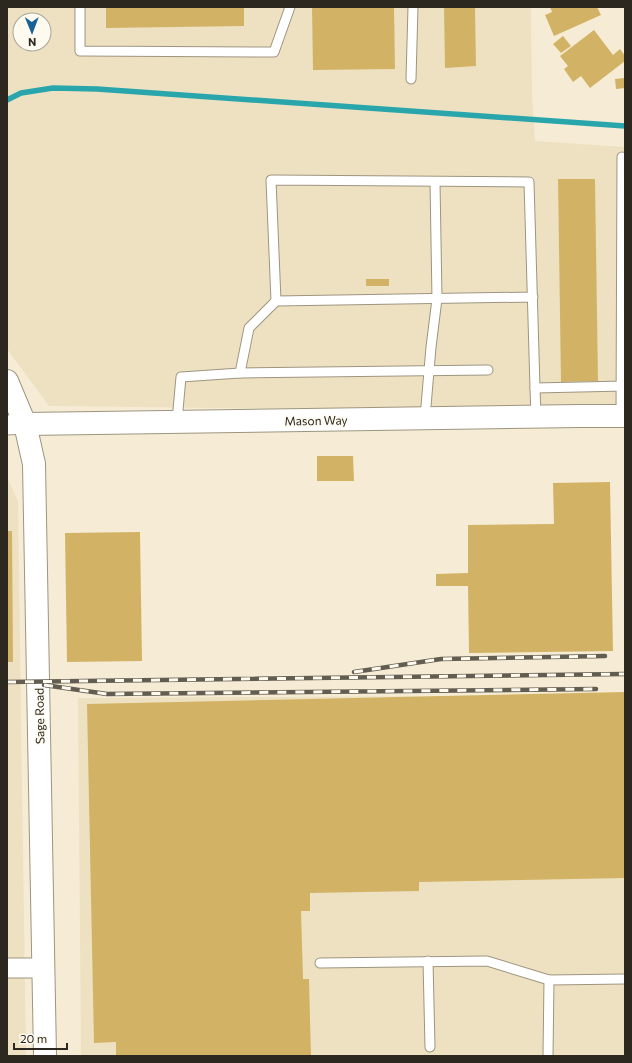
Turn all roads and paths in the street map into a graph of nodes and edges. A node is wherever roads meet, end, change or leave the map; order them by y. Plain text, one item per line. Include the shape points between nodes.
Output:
1 (290, 7) edge
2 (413, 7) edge
3 (77, 8) edge
4 (411, 79) dead end
5 (622, 158) dead end
6 (435, 182) junction
7 (532, 297) junction
8 (437, 299) junction
9 (276, 301) junction
10 (429, 370) junction
11 (488, 370) dead end
12 (240, 373) junction
13 (7, 381) edge
14 (623, 386) edge
15 (535, 388) junction
16 (536, 416) junction
17 (623, 416) edge
18 (425, 418) junction
19 (177, 422) junction
20 (16, 425) edge
21 (428, 961) junction
22 (320, 963) dead end
23 (7, 968) edge
24 (43, 968) junction
25 (625, 979) edge
26 (549, 980) junction
27 (430, 1047) dead end
28 (46, 1056) edge
29 (548, 1056) edge

1 - 3 lane via 274,52 80,51
2 - 4 lane
5 - 14 lane
6 - 7 lane via 529,182
6 - 8 lane
6 - 9 lane via 271,180
7 - 8 lane
7 - 15 lane
8 - 9 lane
8 - 10 lane
9 - 12 lane via 249,328
10 - 11 lane
10 - 12 lane
10 - 18 lane
12 - 19 lane via 181,377
13 - 20 main road, Sage Road
14 - 15 lane
14 - 17 lane
15 - 16 lane
16 - 17 main road, Mason Way
16 - 18 main road, Mason Way
18 - 19 main road, Mason Way
19 - 20 main road, Mason Way
20 - 24 main road, Sage Road via 32,452 35,478
21 - 22 lane
21 - 26 lane via 487,961
21 - 27 lane
23 - 24 street
24 - 28 main road, Sage Road
25 - 26 lane
26 - 29 lane

